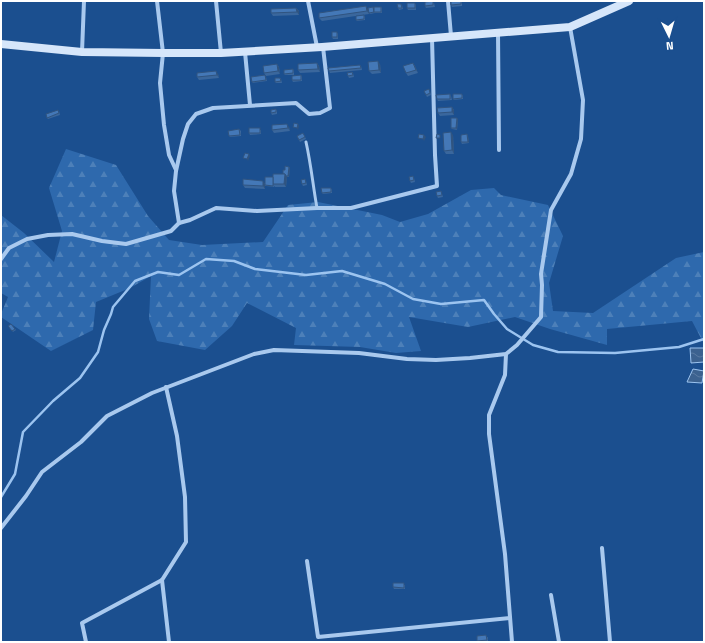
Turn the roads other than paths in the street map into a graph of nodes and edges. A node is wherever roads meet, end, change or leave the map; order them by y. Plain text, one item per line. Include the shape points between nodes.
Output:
1 (84, 1) edge
2 (157, 1) edge
3 (216, 1) edge
4 (308, 1) edge
5 (448, 1) edge
6 (629, 1) edge
7 (613, 4) edge
8 (570, 27) junction
9 (498, 32) junction
10 (450, 36) junction
11 (432, 38) junction
12 (1, 44) edge
13 (320, 47) junction
14 (245, 51) junction
15 (82, 52) junction
16 (163, 53) junction
17 (221, 53) junction
18 (250, 105) junction
19 (306, 142) dead end
20 (499, 150) dead end
21 (176, 171) junction
22 (317, 208) junction
23 (178, 223) junction
24 (1, 259) edge
25 (506, 354) junction
26 (166, 387) junction
27 (1, 528) edge
28 (602, 548) dead end
29 (307, 561) dead end
30 (162, 580) junction
31 (551, 595) dead end
32 (510, 618) junction
33 (86, 642) edge
34 (169, 642) edge
35 (512, 642) edge
36 (559, 642) edge
37 (610, 642) edge

1 - 15 street
2 - 16 street
3 - 17 street
4 - 13 street
5 - 10 street
6 - 7 street
7 - 8 street
8 - 9 street
8 - 25 street via 583,100 581,139 571,174 551,210 541,274 541,317
9 - 10 street
9 - 20 street
10 - 11 street
11 - 13 street
11 - 22 street via 437,186 351,208
12 - 15 street
13 - 14 street
13 - 18 street via 330,108 320,113 309,114 296,103
14 - 17 street
14 - 18 street
15 - 16 street
16 - 17 street
16 - 21 street via 160,83 164,125 169,155
18 - 21 street via 213,108 196,114 188,124
19 - 22 lane
21 - 23 street via 174,191
22 - 23 street via 256,211 216,208
23 - 24 street via 171,231 126,244 72,234 41,236 27,239 9,248
25 - 26 street via 407,360 358,353 274,350 254,354
25 - 32 street via 505,375 489,415 488,434 505,554
26 - 27 street via 106,416 81,442 42,472
26 - 30 street via 177,436 185,497 186,542
28 - 37 street
29 - 32 street via 318,637
30 - 33 street via 82,623
30 - 34 street
31 - 36 street
32 - 35 street

